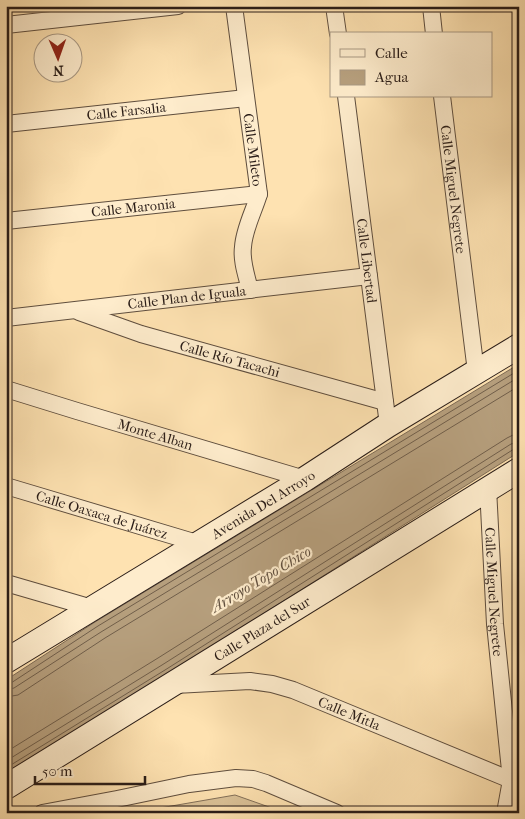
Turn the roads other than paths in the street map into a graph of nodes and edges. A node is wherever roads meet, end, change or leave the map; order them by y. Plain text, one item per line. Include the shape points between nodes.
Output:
1 (178, 6) edge
2 (234, 6) edge
3 (334, 6) edge
4 (431, 6) edge
5 (6, 26) edge
6 (338, 32) edge
7 (434, 32) edge
8 (246, 98) junction
9 (346, 98) edge
10 (442, 98) edge
11 (6, 124) edge
12 (259, 194) junction
13 (6, 221) edge
14 (369, 276) junction
15 (250, 290) junction
16 (74, 310) junction
17 (6, 318) edge
18 (519, 346) edge
19 (476, 372) junction
20 (6, 389) edge
21 (385, 402) junction
22 (388, 425) junction
23 (519, 470) edge
24 (305, 479) junction
25 (6, 486) edge
26 (488, 488) junction
27 (197, 543) junction
28 (6, 583) edge
29 (92, 608) junction
30 (6, 661) edge
31 (172, 685) junction
32 (515, 780) edge
33 (6, 788) edge
34 (42, 813) edge
35 (338, 813) edge
36 (505, 813) edge

1 - 5 street
2 - 8 street, Calle Mileto
3 - 6 street
4 - 7 street
8 - 11 street, Calle Farsalia
8 - 12 street, Calle Mileto
9 - 14 street, Calle Libertad
10 - 19 street, Calle Miguel Negrete
12 - 13 street, Calle Maronia
12 - 15 street, Calle Mileto via 242,249
14 - 15 street, Calle Plan de Iguala
14 - 21 street, Calle Libertad
15 - 16 street, Calle Plan de Iguala
16 - 17 street, Calle Plan de Iguala
16 - 21 street, Calle Río Tacachi via 141,334
18 - 19 street, Avenida Del Arroyo
19 - 22 street, Avenida Del Arroyo
20 - 24 street, Monte Alban
21 - 22 street, Calle Libertad
22 - 24 street, Avenida Del Arroyo
23 - 26 street, Calle Plaza del Sur
24 - 27 street, Avenida Del Arroyo
25 - 27 street, Calle Oaxaca de Juárez
26 - 31 street, Calle Plaza del Sur
26 - 32 street, Calle Miguel Negrete via 494,624
27 - 29 street, Avenida Del Arroyo
28 - 29 street
29 - 30 street, Avenida Del Arroyo
31 - 32 street, Calle Mitla via 250,681 272,684
31 - 33 street, Calle Plaza del Sur
32 - 36 street, Calle Miguel Negrete
34 - 35 street via 236,778 254,778

